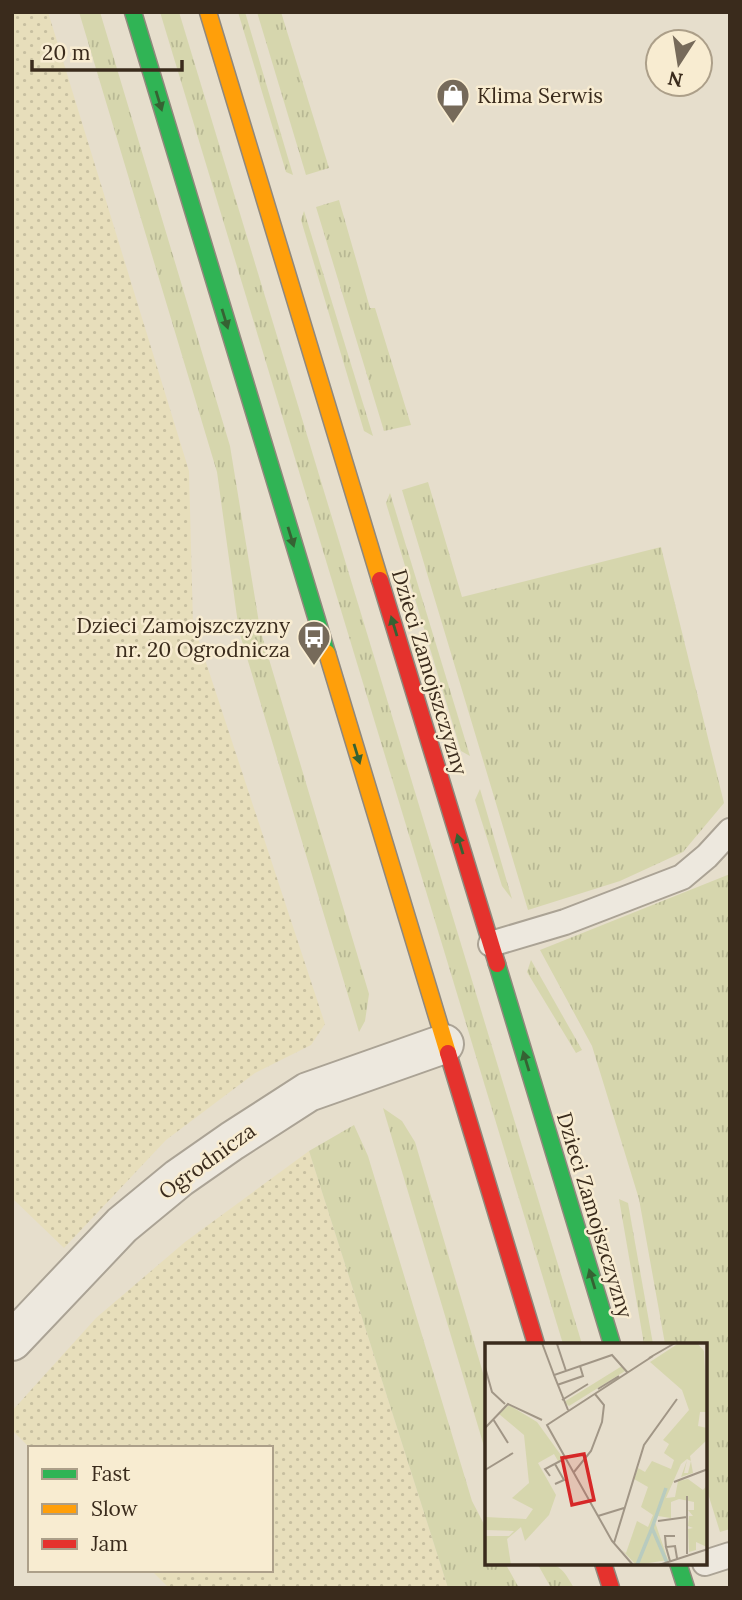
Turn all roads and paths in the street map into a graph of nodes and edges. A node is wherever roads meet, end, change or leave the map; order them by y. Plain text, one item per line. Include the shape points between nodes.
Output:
1 (133, 12) edge
2 (208, 12) edge
3 (730, 831) edge
4 (491, 944) junction
5 (444, 1044) junction
6 (12, 1341) edge
7 (535, 1343) edge
8 (611, 1343) edge
9 (730, 1555) edge
10 (707, 1562) edge
11 (604, 1565) edge
12 (701, 1565) edge
13 (682, 1574) edge
14 (611, 1588) edge

1 -> 5 main road
4 -> 2 main road, Dzieci Zamojszczyzny
3 - 4 lane via 682,877 565,922
8 -> 4 main road, Dzieci Zamojszczyzny
5 - 6 street, Ogrodnicza via 308,1092 232,1141 122,1225
5 - 7 main road
9 - 10 lane
11 - 14 main road
12 - 13 lane

